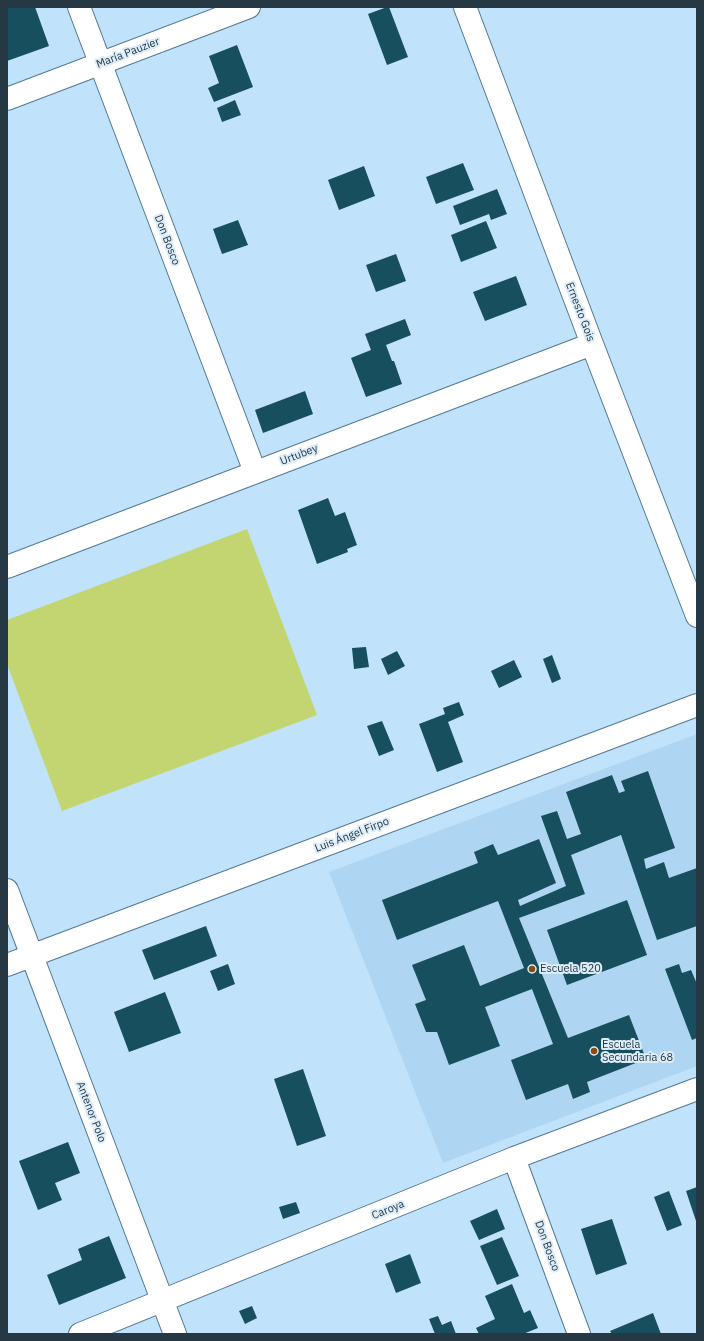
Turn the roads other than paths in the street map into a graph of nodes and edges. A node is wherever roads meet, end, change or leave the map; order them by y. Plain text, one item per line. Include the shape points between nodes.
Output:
1 (79, 7) edge
2 (249, 7) edge
3 (465, 7) edge
4 (100, 63) junction
5 (7, 99) edge
6 (592, 344) junction
7 (255, 472) junction
8 (7, 567) edge
9 (697, 616) edge
10 (697, 705) edge
11 (7, 890) edge
12 (32, 955) junction
13 (7, 965) edge
14 (697, 1089) edge
15 (514, 1158) junction
16 (162, 1301) junction
17 (80, 1334) edge
18 (175, 1334) edge
19 (579, 1334) edge

1 - 4 street, Don Bosco
2 - 4 street, María Pauzier
3 - 6 street, Ernesto Gois
4 - 5 street, María Pauzier
4 - 7 street, Don Bosco
6 - 7 street, Urtubey
6 - 9 street, Ernesto Gois
7 - 8 street, Urtubey
10 - 12 street, Luis Ángel Firpo
11 - 12 street, Antenor Polo
12 - 13 street, Luis Ángel Firpo
12 - 16 street, Antenor Polo
14 - 15 street, Caroya
15 - 16 street, Caroya
15 - 19 street, Don Bosco
16 - 17 street, Caroya
16 - 18 street, Antenor Polo

